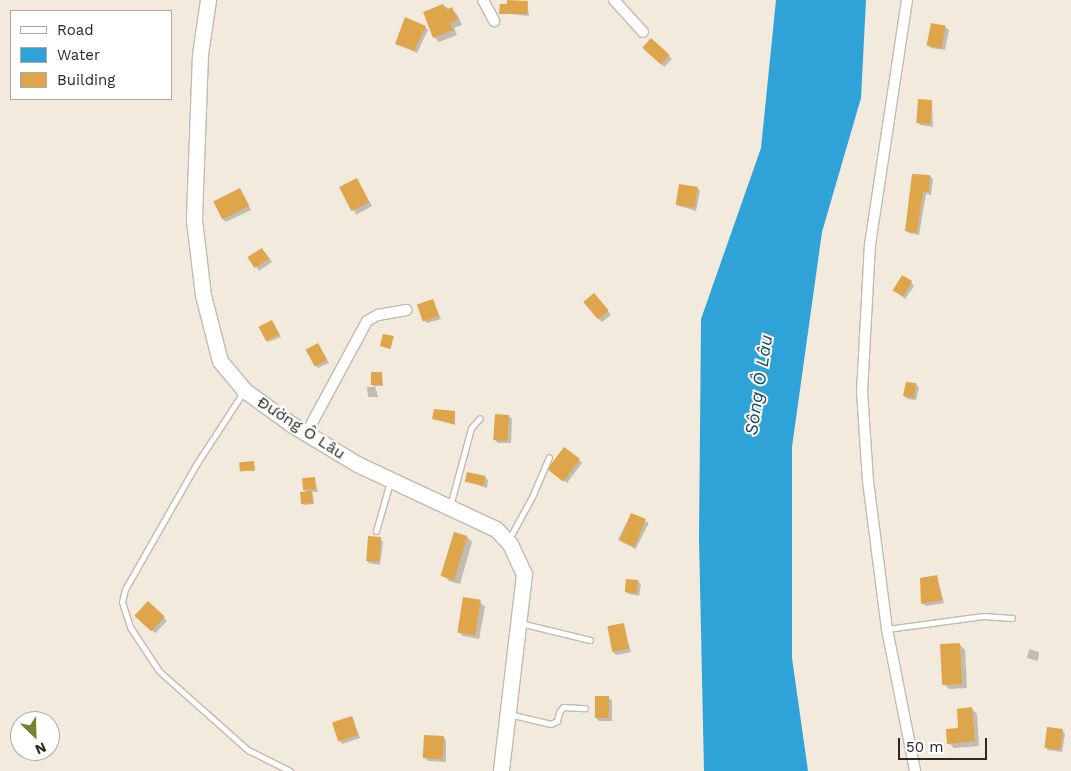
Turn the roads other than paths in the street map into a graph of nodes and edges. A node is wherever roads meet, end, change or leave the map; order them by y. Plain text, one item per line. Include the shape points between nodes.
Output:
1 (208, 0) edge
2 (483, 0) edge
3 (614, 0) edge
4 (907, 0) edge
5 (494, 21) dead end
6 (643, 32) dead end
7 (407, 310) dead end
8 (244, 390) junction
9 (480, 418) dead end
10 (306, 434) junction
11 (549, 457) dead end
12 (390, 480) junction
13 (450, 507) junction
14 (376, 531) dead end
15 (508, 541) junction
16 (1012, 618) dead end
17 (519, 623) junction
18 (887, 629) junction
19 (590, 640) dead end
20 (586, 708) dead end
21 (508, 714) junction
22 (290, 771) edge
23 (500, 771) edge
24 (915, 771) edge

1 - 8 main road, Đường Ô Lâu via 200,54 194,220 202,294 220,361
2 - 5 street
3 - 6 street
4 - 18 street via 870,244 863,356 864,432
7 - 10 street via 378,315 367,321
8 - 10 main road, Đường Ô Lâu
8 - 22 lane via 197,463 125,589 122,602 130,627 159,671 248,750
9 - 13 lane via 471,428
10 - 12 main road, Đường Ô Lâu
11 - 15 lane
12 - 13 main road, Đường Ô Lâu
12 - 14 lane
13 - 15 main road, Đường Ô Lâu via 496,529
15 - 17 main road, Đường Ô Lâu via 518,554 524,574
16 - 18 lane via 983,616
17 - 19 lane
17 - 21 main road, Đường Ô Lâu
18 - 24 street
20 - 21 lane via 563,707 557,721 551,724
21 - 23 main road, Đường Ô Lâu

